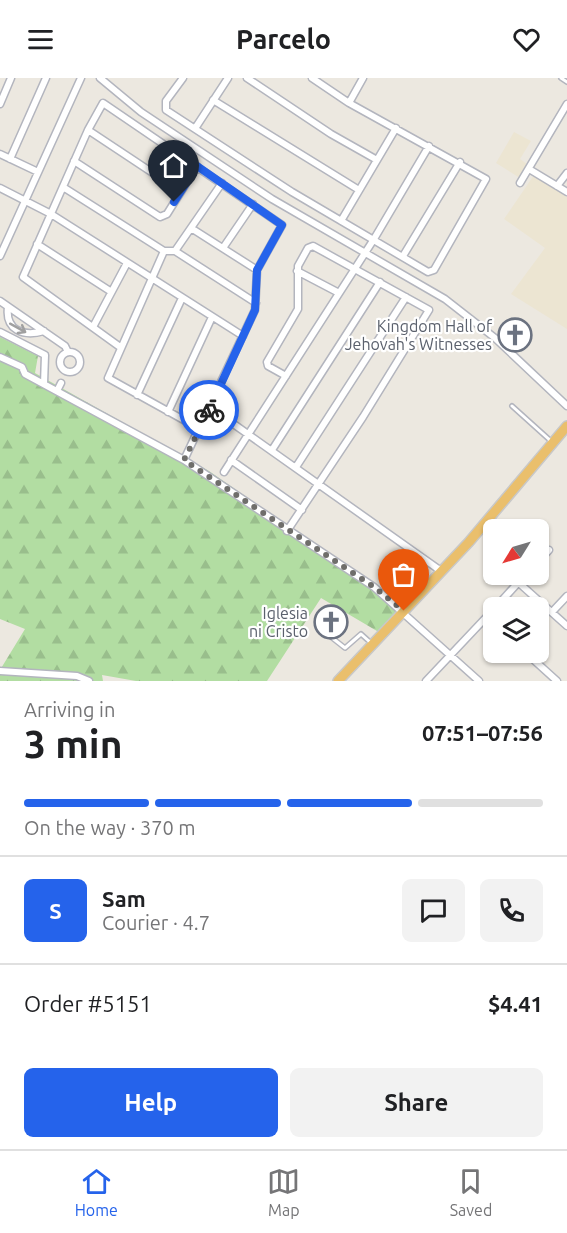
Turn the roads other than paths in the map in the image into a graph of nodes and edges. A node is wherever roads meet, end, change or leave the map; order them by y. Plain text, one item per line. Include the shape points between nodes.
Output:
1 (11, 78) edge
2 (46, 78) edge
3 (81, 78) edge
4 (100, 78) edge
5 (183, 78) edge
6 (228, 78) edge
7 (247, 78) edge
8 (312, 78) edge
9 (363, 78) edge
10 (561, 78) edge
11 (321, 81) edge
12 (567, 82) edge
13 (213, 100) junction
14 (349, 103) junction
15 (0, 104) edge
16 (567, 104) edge
17 (196, 127) junction
18 (396, 128) junction
19 (88, 130) junction
20 (429, 146) junction
21 (0, 154) edge
22 (9, 159) junction
23 (377, 160) junction
24 (74, 161) junction
25 (460, 162) junction
26 (197, 166) junction
27 (529, 169) junction
28 (38, 172) junction
29 (567, 173) edge
30 (222, 183) junction
31 (520, 183) dead end
32 (63, 186) junction
33 (557, 186) junction
34 (0, 188) edge
35 (359, 190) junction
36 (180, 191) junction
37 (567, 192) edge
38 (26, 200) junction
39 (253, 204) junction
40 (51, 214) junction
41 (341, 221) junction
42 (191, 228) junction
43 (374, 239) junction
44 (37, 244) junction
45 (223, 248) junction
46 (175, 251) junction
47 (164, 252) junction
48 (365, 254) junction
49 (0, 256) edge
50 (403, 256) junction
51 (127, 263) junction
52 (356, 268) junction
53 (257, 270) junction
54 (297, 271) junction
55 (152, 279) junction
56 (380, 282) junction
57 (110, 291) junction
58 (339, 293) junction
59 (405, 297) junction
60 (183, 298) junction
61 (0, 301) edge
62 (256, 303) junction
63 (8, 307) junction
64 (212, 317) junction
65 (93, 327) junction
66 (44, 331) junction
67 (0, 332) edge
68 (243, 336) junction
69 (120, 347) junction
70 (68, 352) junction
71 (0, 357) edge
72 (286, 376) junction
73 (61, 383) dead end
74 (44, 384) junction
75 (57, 391) junction
76 (137, 395) junction
77 (512, 406) dead end
78 (567, 406) edge
79 (168, 412) junction
80 (236, 425) dead end
81 (200, 429) junction
82 (566, 429) edge
83 (248, 433) junction
84 (553, 444) junction
85 (272, 450) junction
86 (184, 460) junction
87 (231, 460) junction
88 (296, 467) junction
89 (224, 472) dead end
90 (320, 484) junction
91 (302, 510) junction
92 (287, 531) junction
93 (441, 571) junction
94 (517, 585) edge
95 (521, 585) edge
96 (567, 596) edge
97 (505, 597) edge
98 (404, 611) junction
99 (552, 612) junction
100 (483, 621) edge
101 (567, 626) edge
102 (326, 633) dead end
103 (373, 644) junction
104 (451, 655) junction
105 (537, 663) edge
106 (0, 670) edge
107 (89, 681) edge
108 (338, 681) edge
109 (426, 681) edge
110 (479, 681) edge
111 (557, 681) edge

1 - 15 street
2 - 22 street
3 - 28 street
4 - 48 street via 141,112 262,193
5 - 17 street via 166,110
6 - 13 street
7 - 23 street
8 - 11 street
9 - 14 street
10 - 12 lane
11 - 14 street
13 - 17 street
13 - 35 street
14 - 18 street
16 - 27 street
17 - 41 street
18 - 20 street
18 - 23 street
19 - 24 street
19 - 26 street via 103,103
19 - 36 street
20 - 25 street
20 - 43 street
21 - 22 street
22 - 28 street
23 - 35 street
24 - 32 street
24 - 36 street via 160,217 167,214
25 - 50 street
25 - 50 street via 486,182 434,270 428,272
26 - 30 street
26 - 36 street
27 - 31 street
27 - 33 street
28 - 38 street
29 - 33 street
30 - 39 street
30 - 42 street
32 - 40 street
32 - 47 street
33 - 37 street
34 - 38 street
35 - 41 street
38 - 40 street
38 - 49 street
39 - 45 street
39 - 53 street via 282,225
40 - 44 street
40 - 51 street
41 - 43 street
42 - 45 street
42 - 46 street
43 - 48 street
43 - 50 street
44 - 57 street
44 - 65 street via 23,276
45 - 53 street
46 - 47 street
46 - 62 street
47 - 55 street
48 - 52 street
48 - 78 street via 445,299 516,356
51 - 55 street
51 - 57 street
52 - 54 street via 313,246 308,248
52 - 56 street
52 - 58 street
53 - 62 street
54 - 58 street
54 - 72 street via 298,309 267,362
55 - 60 street
55 - 69 street
56 - 59 street
56 - 85 street
57 - 65 street
58 - 72 street
59 - 88 street
59 - 90 street via 429,310
60 - 64 street
60 - 76 street
61 - 63 street
62 - 68 street
63 - 66 street
63 -> 66 street via 11,326 28,333
64 - 68 street
64 - 79 street
65 - 69 street
66 - 70 street
67 - 74 street via 45,354
68 - 81 street
69 - 76 street via 108,378
70 - 70 street via 74,352 81,360 77,370 65,374 60,364 63,354
71 - 74 street via 18,364 25,374
72 - 83 street
73 - 75 street
74 - 75 street
75 - 86 street
76 - 79 street
77 - 84 lane
79 - 81 street
80 - 83 street
81 - 86 street
82 - 84 highway
83 - 85 street
83 - 87 street
84 - 93 highway
85 - 88 street
86 - 92 street
87 - 89 street
87 - 91 street
88 - 90 street
90 - 91 street
90 - 93 street
91 - 92 street
92 - 98 street
93 - 98 highway
94 - 97 street
95 - 99 street
96 - 99 street
98 - 103 highway
98 - 104 street
99 - 101 street
100 - 104 street
102 - 103 lane via 345,648 361,634
103 - 108 highway
104 - 109 street
104 - 110 street
105 - 111 street
106 - 107 street via 77,676

